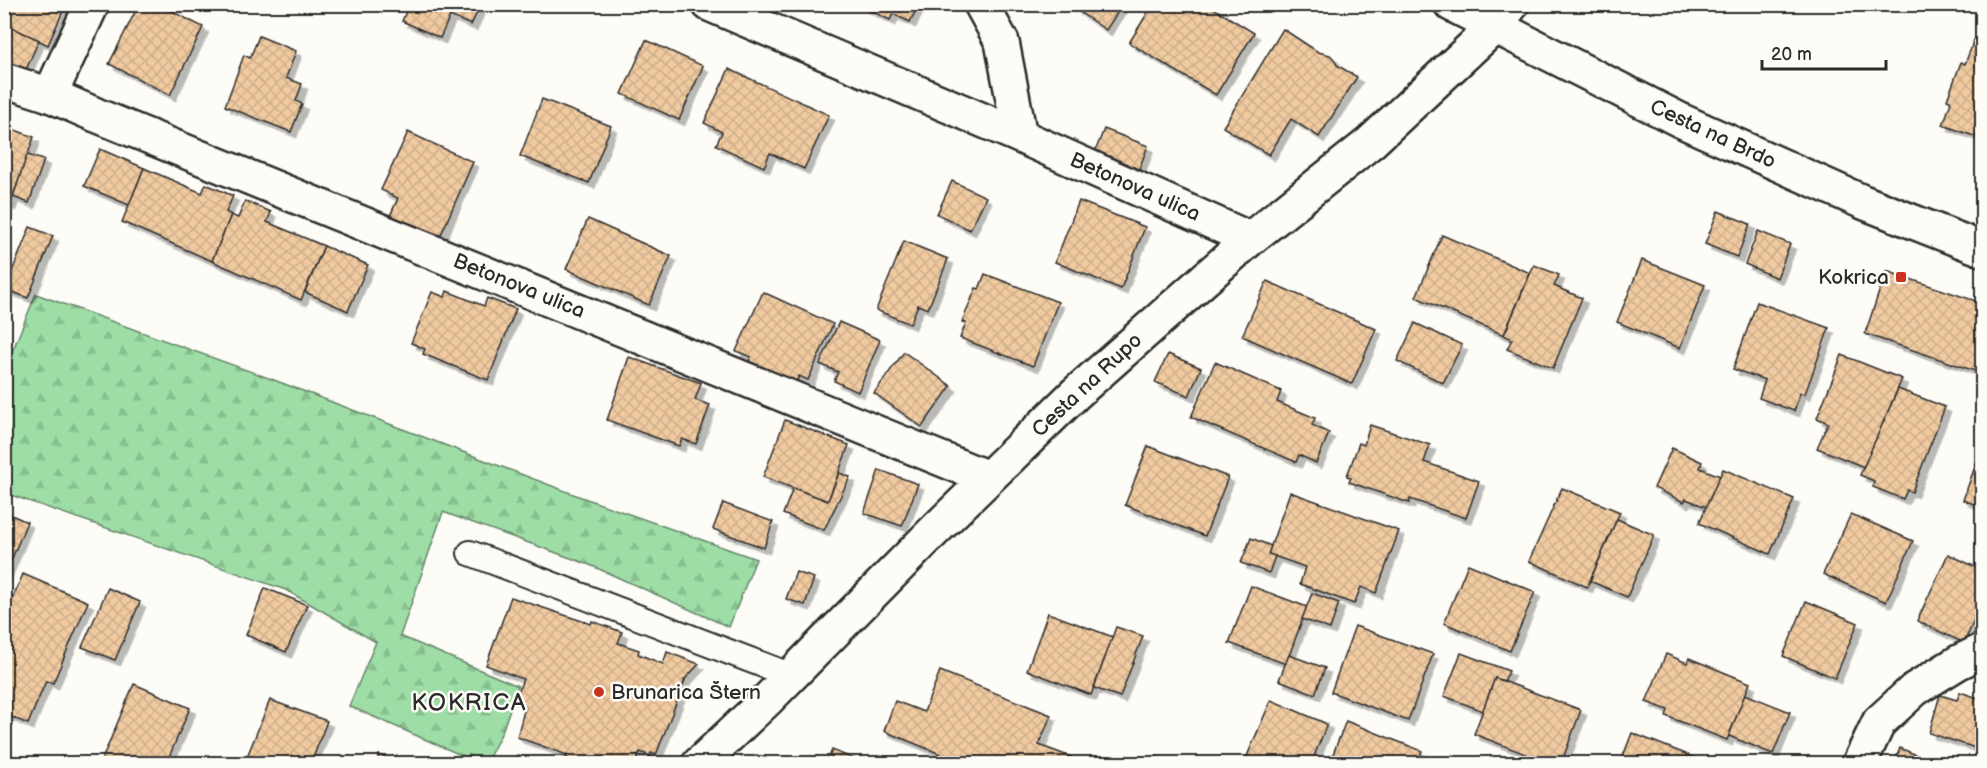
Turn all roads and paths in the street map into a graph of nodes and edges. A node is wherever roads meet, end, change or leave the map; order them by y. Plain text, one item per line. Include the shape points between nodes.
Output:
1 (92, 4) edge
2 (709, 4) edge
3 (981, 4) edge
4 (1451, 4) edge
5 (1503, 16) edge
6 (4, 80) edge
7 (50, 95) junction
8 (1020, 136) junction
9 (1250, 239) junction
10 (1983, 249) edge
11 (988, 478) junction
12 (470, 553) dead end
13 (1983, 651) edge
14 (792, 675) junction
15 (699, 764) edge
16 (1859, 764) edge

1 - 7 street
2 - 8 street, Betonova ulica
3 - 8 street via 1002,42
4 - 5 street, Cesta na Brdo
5 - 9 street, Cesta na Rupo via 1371,142
5 - 10 street, Cesta na Brdo via 1682,121 1863,202
6 - 7 street, Betonova ulica
7 - 11 street, Betonova ulica
8 - 9 street, Betonova ulica
9 - 11 street, Cesta na Rupo via 1075,394
11 - 14 street, Cesta na Rupo
12 - 14 lane
13 - 16 street via 1915,689 1879,722
14 - 15 street, Cesta na Rupo

